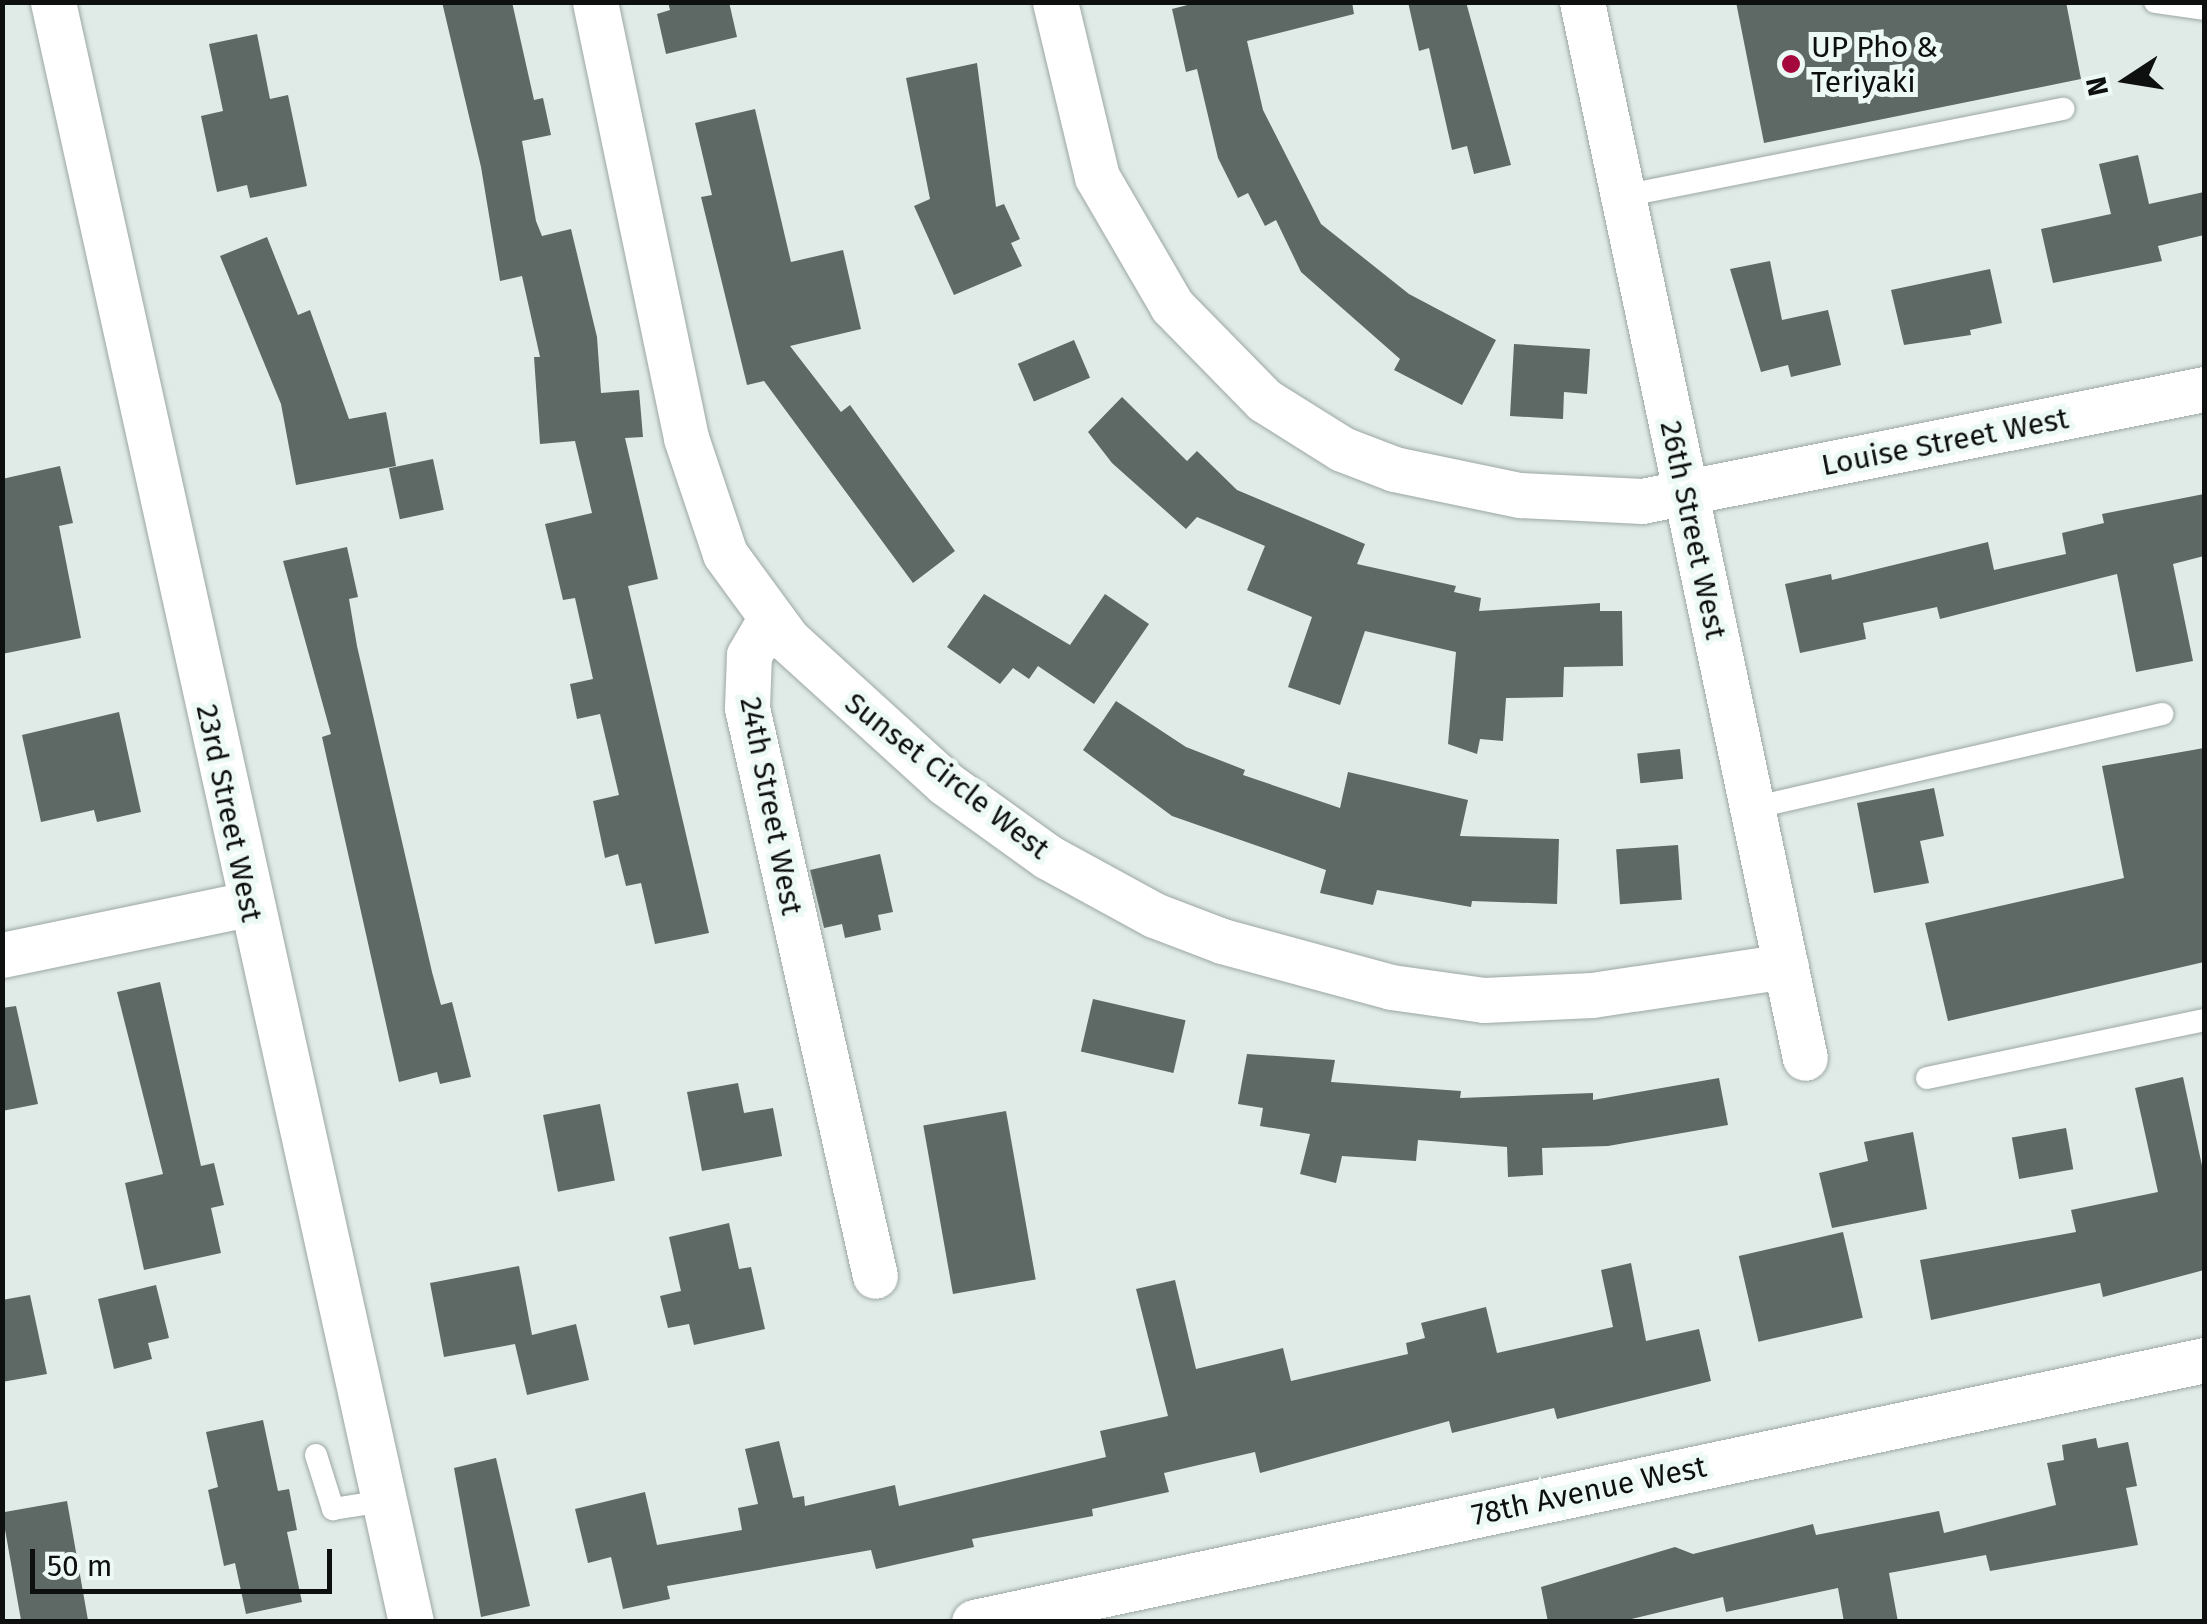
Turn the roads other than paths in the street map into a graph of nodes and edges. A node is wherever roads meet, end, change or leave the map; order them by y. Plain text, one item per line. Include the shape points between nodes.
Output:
1 (53, 2) edge
2 (595, 2) edge
3 (1055, 2) edge
4 (1582, 2) edge
5 (2156, 2) edge
6 (2204, 9) edge
7 (2064, 109) dead end
8 (1623, 196) junction
9 (2204, 389) edge
10 (1686, 495) junction
11 (770, 619) junction
12 (2162, 714) dead end
13 (1752, 808) junction
14 (248, 904) junction
15 (2, 955) edge
16 (1786, 966) junction
17 (2204, 1020) edge
18 (1805, 1058) dead end
19 (1926, 1078) dead end
20 (875, 1276) dead end
21 (2204, 1360) edge
22 (316, 1455) dead end
23 (384, 1502) junction
24 (411, 1622) edge
25 (974, 1622) edge

1 - 14 street, 23rd Street West
2 - 11 street via 695,472 725,554
3 - 10 street, Louise Street West via 1086,142 1109,205 1181,318 1264,400 1342,450 1430,480 1592,501
4 - 8 street, 26th Street West
5 - 6 lane
7 - 8 lane
8 - 10 street, 26th Street West
9 - 10 street, Louise Street West
10 - 13 street, 26th Street West
11 - 16 street, Sunset Circle West via 879,729 1019,838 1130,903 1222,942 1390,987 1484,1000 1592,996
11 - 20 street, 24th Street West via 749,655 747,708
12 - 13 lane
13 - 16 street, 26th Street West
14 - 15 street
14 - 23 street, 23rd Street West
16 - 18 street, 26th Street West
17 - 19 lane
21 - 25 street, 78th Avenue West
22 - 23 lane via 333,1508
23 - 24 street, 23rd Street West

